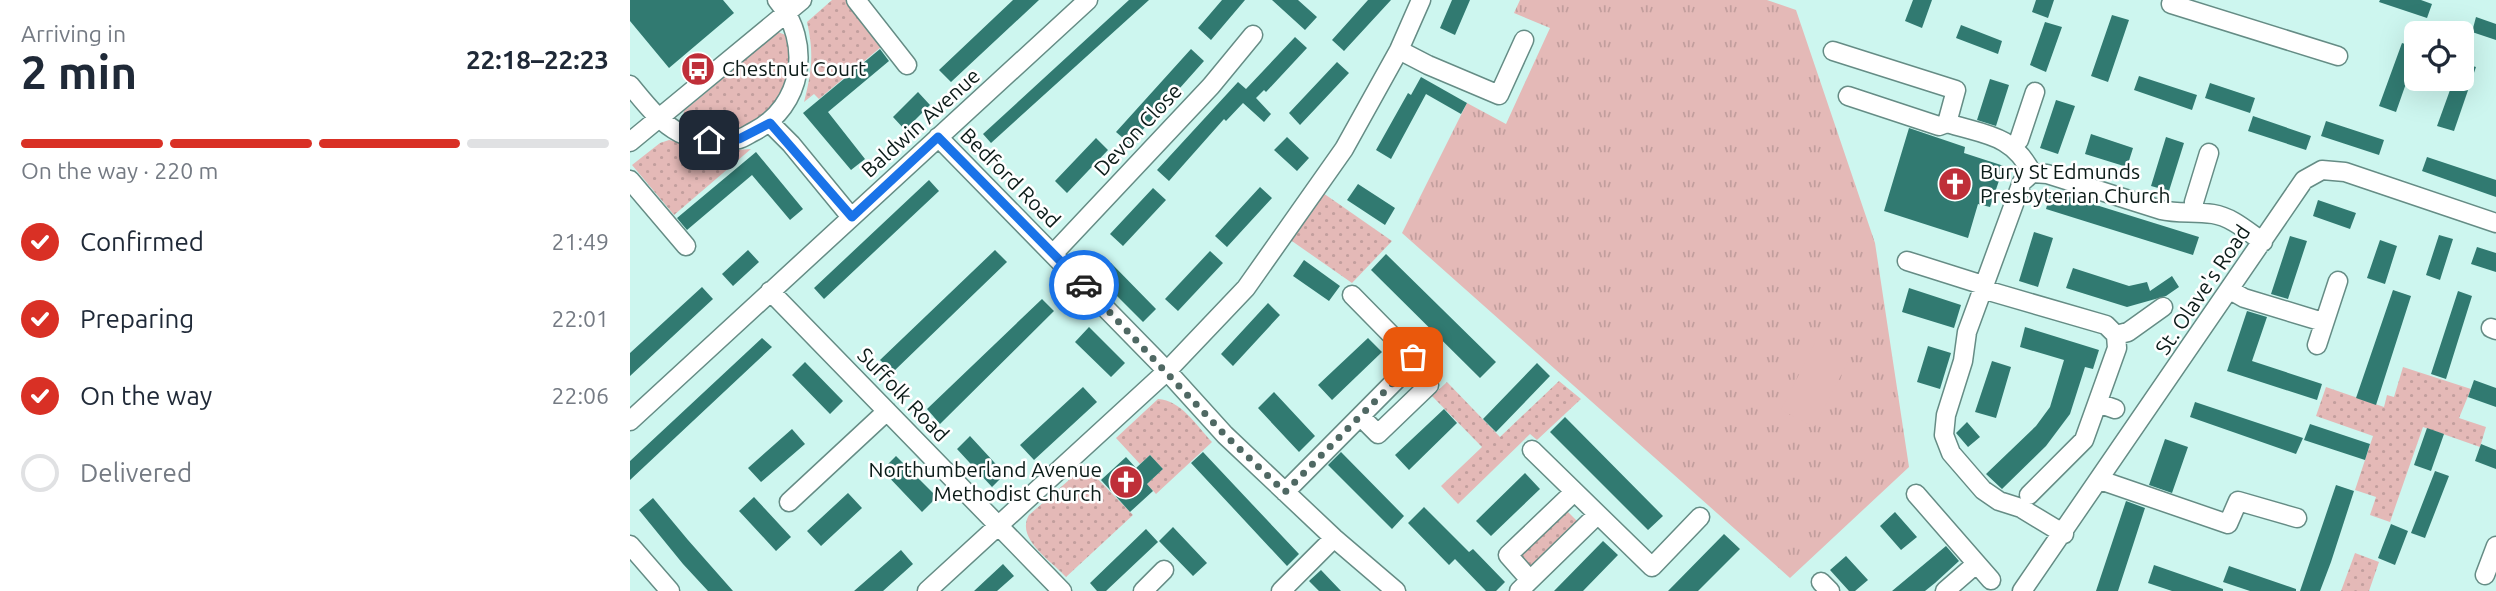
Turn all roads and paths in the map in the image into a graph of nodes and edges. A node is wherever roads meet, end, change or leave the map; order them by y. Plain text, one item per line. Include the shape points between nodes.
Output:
1 (802, 0) edge
2 (856, 0) edge
3 (1088, 0) edge
4 (1421, 0) edge
5 (2171, 5) dead end
6 (2193, 5) edge
7 (782, 6) edge
8 (1253, 35) dead end
9 (1524, 40) dead end
10 (1399, 50) junction
11 (1833, 51) dead end
12 (2338, 57) dead end
13 (907, 65) dead end
14 (630, 85) edge
15 (2035, 92) dead end
16 (1848, 96) dead end
17 (659, 119) junction
18 (770, 123) junction
19 (1947, 123) junction
20 (938, 137) junction
21 (630, 142) edge
22 (2013, 146) junction
23 (2209, 153) dead end
24 (2032, 173) junction
25 (630, 180) edge
26 (2194, 212) junction
27 (852, 217) junction
28 (2496, 223) edge
29 (2263, 242) junction
30 (686, 246) dead end
31 (1053, 254) junction
32 (1908, 261) dead end
33 (2338, 281) dead end
34 (1983, 287) junction
35 (2230, 290) junction
36 (770, 291) junction
37 (1352, 295) dead end
38 (2163, 307) dead end
39 (2323, 322) junction
40 (2116, 335) junction
41 (2317, 345) dead end
42 (1409, 366) junction
43 (1167, 371) junction
44 (887, 411) junction
45 (1361, 417) junction
46 (630, 421) edge
47 (1532, 450) dead end
48 (2101, 480) junction
49 (1285, 492) junction
50 (1574, 492) junction
51 (1916, 494) dead end
52 (2029, 495) dead end
53 (789, 502) dead end
54 (1597, 515) junction
55 (1700, 516) dead end
56 (2297, 518) dead end
57 (998, 526) junction
58 (2064, 534) junction
59 (1334, 538) junction
60 (630, 545) edge
61 (2496, 546) edge
62 (1976, 565) junction
63 (1164, 570) dead end
64 (2485, 575) dead end
65 (1992, 580) dead end
66 (1524, 586) edge
67 (670, 591) edge
68 (927, 591) edge
69 (1062, 591) edge
70 (1143, 591) edge
71 (1281, 591) edge
72 (1396, 591) edge
73 (1945, 591) edge
74 (2022, 591) edge

1 - 7 street
2 - 13 street
3 - 20 street, Baldwin Avenue
4 - 10 street
5 - 6 street
6 - 12 street
7 - 17 street
7 - 18 street via 797,43 799,72 787,103
8 - 31 street, Devon Close
9 - 10 street via 1499,94
10 - 43 street via 1344,149 1246,288
11 - 19 street via 1956,90
14 - 17 street
15 - 22 street
16 - 19 street via 1939,126
17 - 18 street via 682,135 709,140 739,139
17 - 21 street
18 - 27 street
19 - 22 street
20 - 27 street, Baldwin Avenue
20 - 31 street, Bedford Road
22 - 24 street
23 - 26 street
24 - 26 street via 2161,210
24 - 34 street via 2022,182
25 - 30 street
26 - 29 street via 2226,218
27 - 36 street, Baldwin Avenue
28 - 29 street, St. Olave's Road via 2345,172 2322,170 2304,180
29 - 35 street, St. Olave's Road
31 - 43 street, Bedford Road
32 - 34 street
33 - 39 street
34 - 40 street via 2106,325
34 - 58 street via 1946,415 1946,442 1983,491
35 - 39 street
35 - 48 street, St. Olave's Road
36 - 44 street, Suffolk Road
36 - 46 street, Baldwin Avenue
37 - 42 street via 1413,357
38 - 40 street
39 - 41 street
40 - 52 street via 2106,406 2084,440
42 - 45 street
42 - 45 street via 1429,385 1378,434
43 - 49 street
43 - 57 street
44 - 53 street
44 - 57 street, Suffolk Road
45 - 49 street
47 - 50 street
48 - 56 street via 2228,524 2238,501
48 - 58 street, St. Olave's Road
49 - 59 street
50 - 54 street
50 - 66 street via 1508,555
51 - 62 street
54 - 55 street via 1652,567
54 - 66 street
57 - 68 street
57 - 69 street, Suffolk Road
58 - 74 street, St. Olave's Road
59 - 71 street
59 - 72 street
60 - 67 street
61 - 64 street
62 - 65 street
62 - 73 street
63 - 70 street

